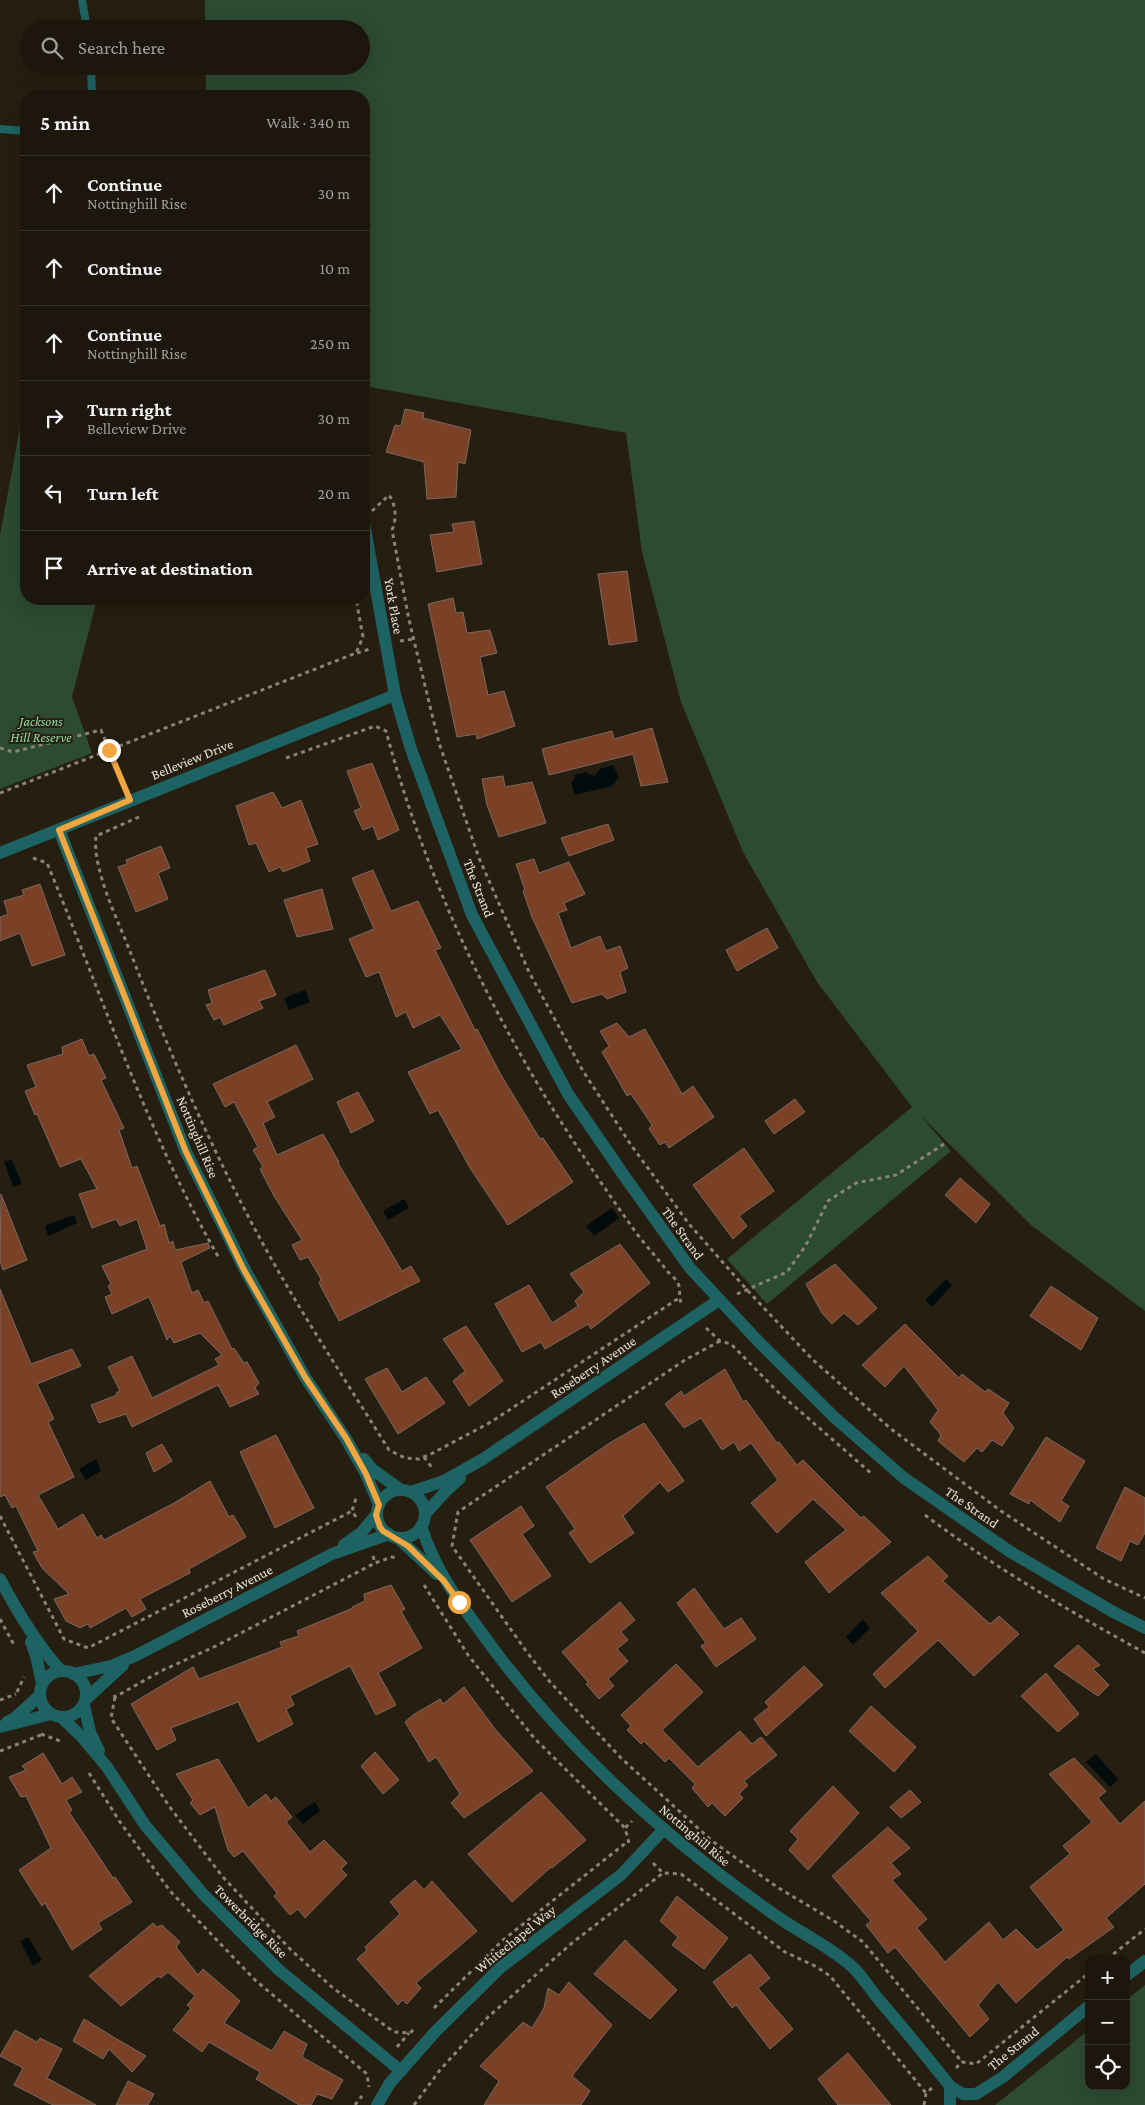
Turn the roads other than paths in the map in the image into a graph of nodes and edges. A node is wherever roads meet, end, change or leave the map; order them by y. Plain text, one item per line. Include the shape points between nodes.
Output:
1 (82, 0) edge
2 (85, 20) edge
3 (91, 75) edge
4 (92, 90) edge
5 (0, 129) edge
6 (20, 131) edge
7 (370, 537) edge
8 (395, 694) junction
9 (59, 830) junction
10 (0, 853) edge
11 (720, 1300) junction
12 (346, 1438) junction
13 (484, 1459) junction
14 (406, 1491) junction
15 (378, 1510) junction
16 (425, 1514) junction
17 (421, 1526) junction
18 (393, 1536) junction
19 (332, 1554) junction
20 (0, 1579) edge
21 (444, 1581) junction
22 (24, 1623) junction
23 (1145, 1628) edge
24 (135, 1656) junction
25 (67, 1673) junction
26 (41, 1689) junction
27 (85, 1702) junction
28 (56, 1716) junction
29 (0, 1726) edge
30 (107, 1767) junction
31 (664, 1829) junction
32 (1145, 1961) edge
33 (1130, 1973) edge
34 (1085, 2009) edge
35 (401, 2070) junction
36 (947, 2083) junction
37 (376, 2105) edge
38 (950, 2105) edge

1 - 2 lane
3 - 4 lane
5 - 6 lane
7 - 8 street, York Place
8 - 9 street, Belleview Drive
8 - 11 street, The Strand via 414,758 472,915 526,1018 568,1094 690,1268
9 - 10 street, Belleview Drive
9 - 12 street, Nottinghill Rise via 186,1152 244,1270 305,1377
11 - 13 street, Roseberry Avenue
11 - 23 street, The Strand via 834,1417 904,1478 1009,1551
12 - 14 street, Nottinghill Rise via 373,1470
12 - 15 street, Nottinghill Rise via 369,1480
13 - 14 street, Roseberry Avenue via 444,1481
13 - 16 street, Roseberry Avenue via 447,1490
14 - 15 street via 391,1492 382,1498
14 - 16 street via 420,1499
15 - 18 street via 380,1527
15 - 19 street, Roseberry Avenue via 365,1528
16 - 17 street
17 - 18 street via 411,1536
17 - 21 street, Nottinghill Rise
18 - 19 street, Roseberry Avenue
18 - 21 street, Nottinghill Rise
19 - 24 street, Roseberry Avenue
20 - 22 street
21 - 31 street, Nottinghill Rise via 506,1665 560,1729 606,1778
22 - 25 street via 44,1652
22 - 26 street via 36,1656
24 - 25 street, Roseberry Avenue via 111,1666
24 - 27 street, Roseberry Avenue via 105,1680
25 - 26 street via 54,1672 45,1678
25 - 27 street via 79,1676 85,1686
26 - 28 street via 40,1701 46,1711
26 - 29 street via 15,1718
27 - 28 street via 76,1714
27 - 30 street, Towerbridge Rise via 90,1732
28 - 29 street
28 - 30 street, Towerbridge Rise via 81,1736
30 - 35 street, Towerbridge Rise via 145,1825 203,1894 279,1970
31 - 35 street, Whitechapel Way via 622,1874 500,1968
31 - 36 street, Nottinghill Rise via 776,1916 845,1960
32 - 33 street
34 - 36 street, The Strand via 1003,2077 976,2094 963,2094
35 - 37 street, Whitechapel Way
36 - 38 street

